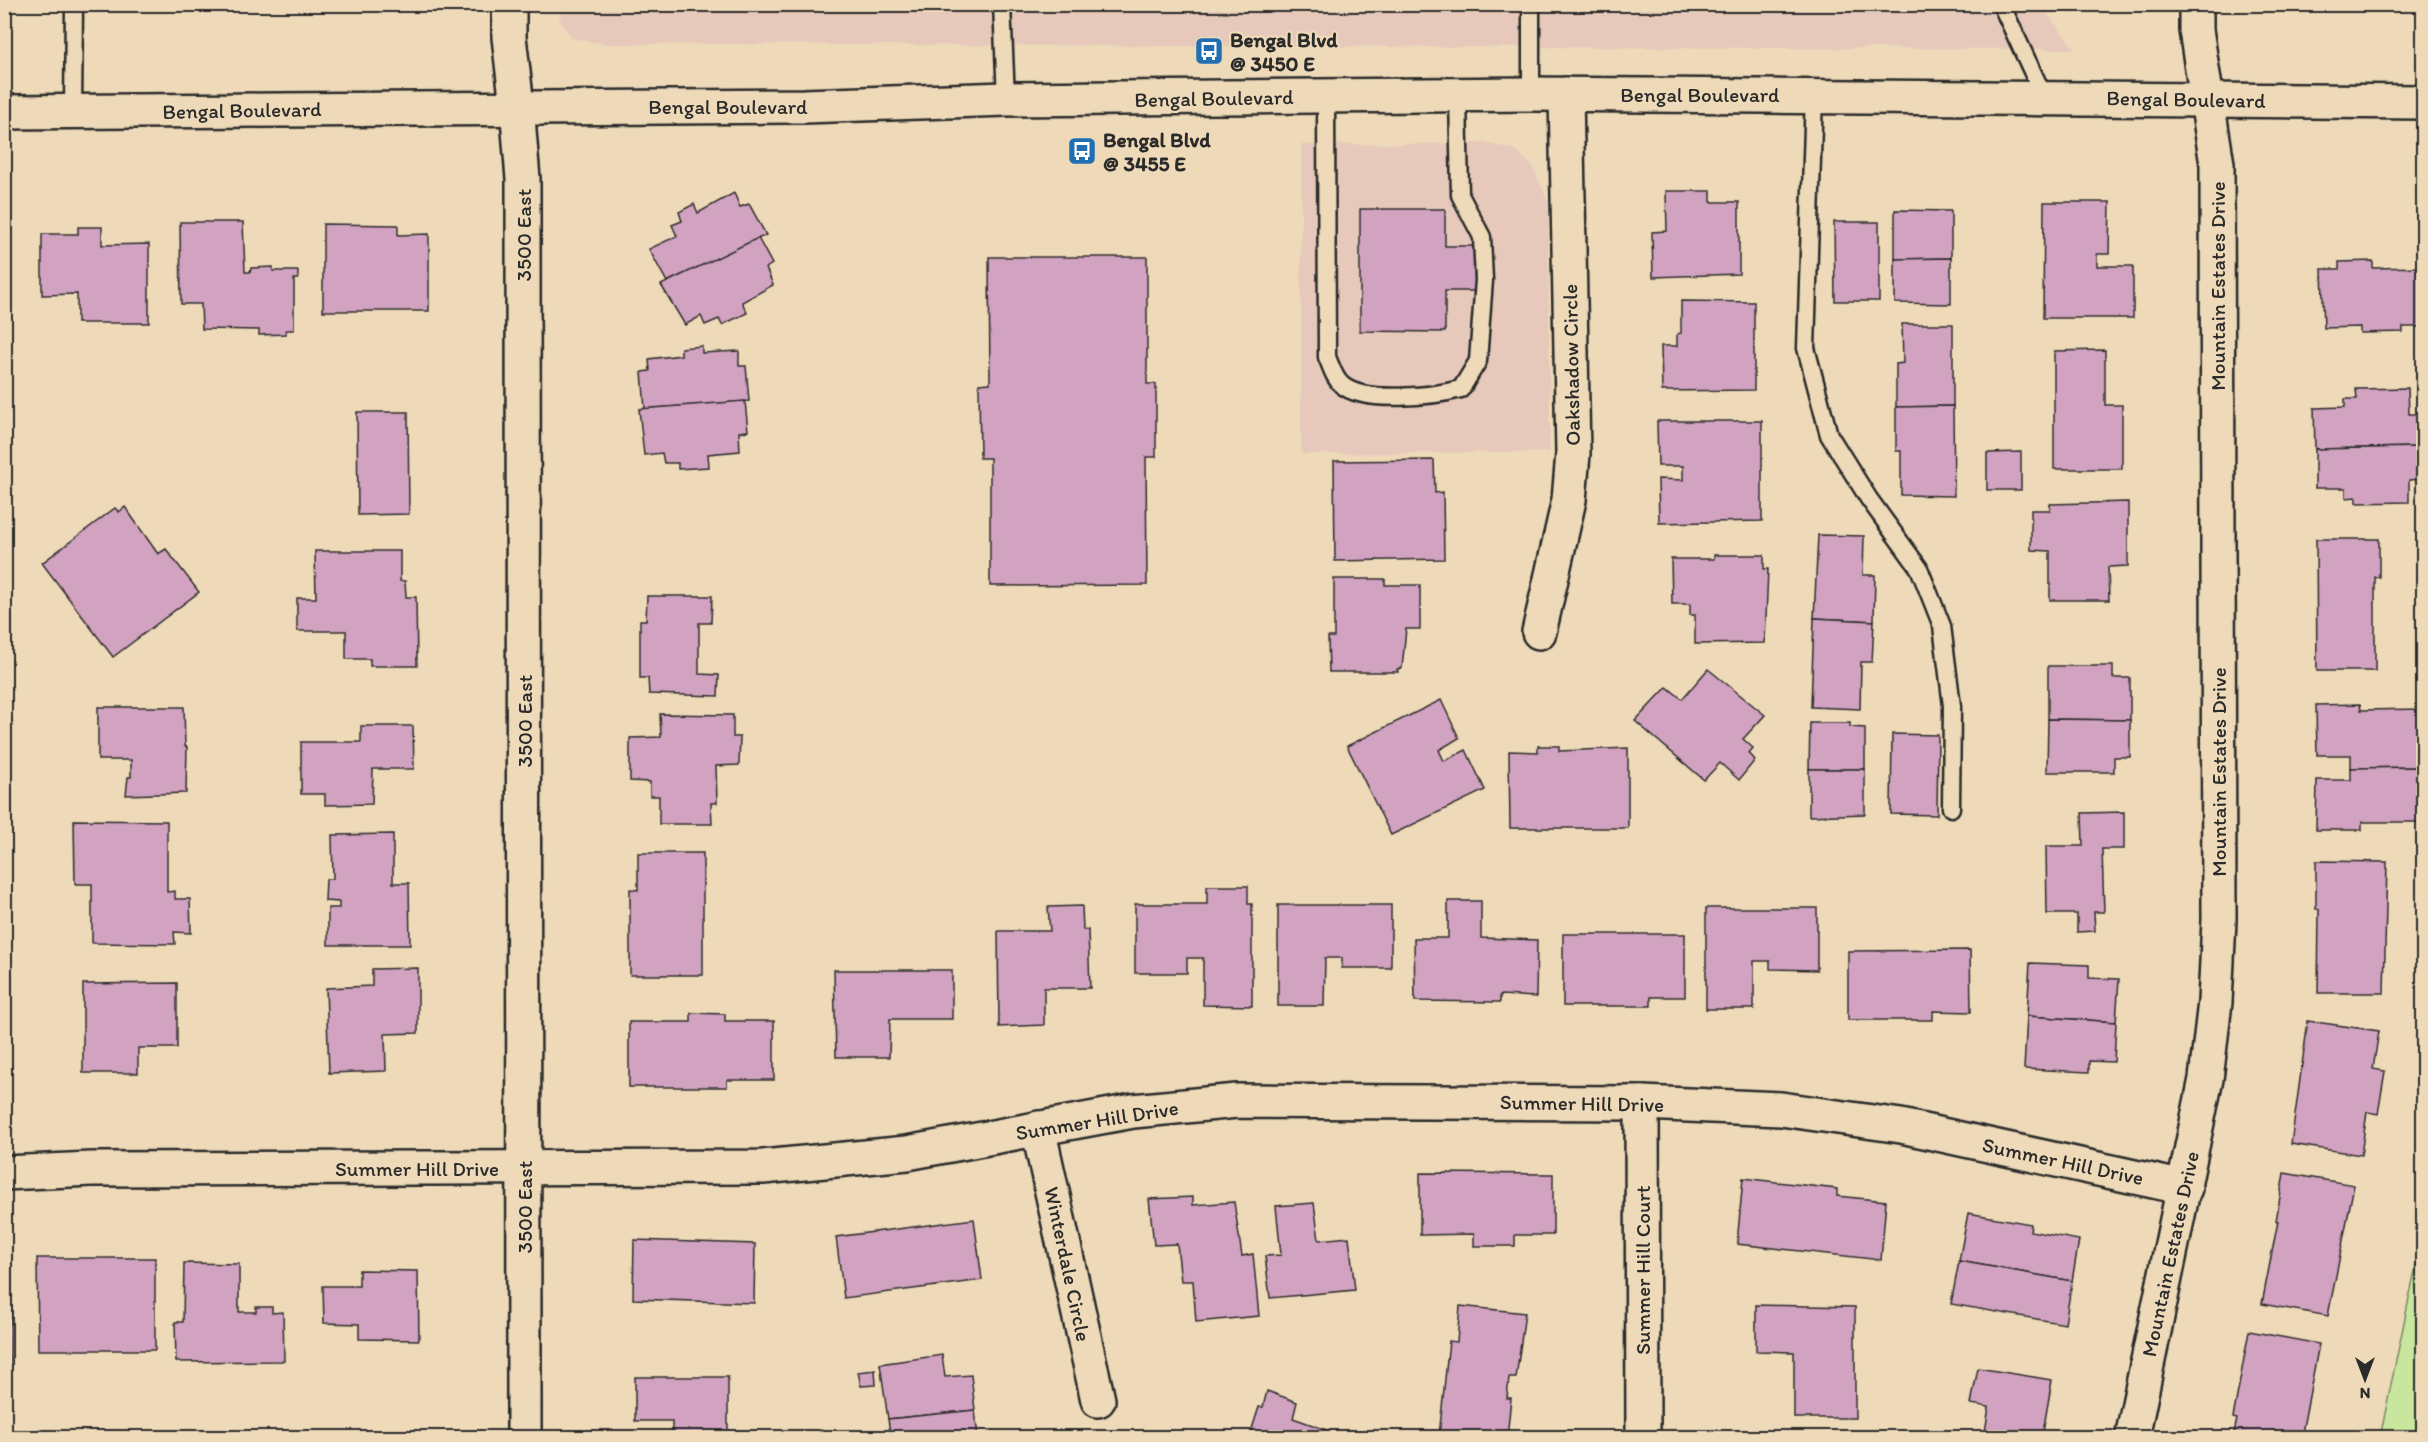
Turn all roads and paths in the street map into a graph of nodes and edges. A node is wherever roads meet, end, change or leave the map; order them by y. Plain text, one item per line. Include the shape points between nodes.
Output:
1 (74, 4) edge
2 (509, 4) edge
3 (1002, 4) edge
4 (1532, 4) edge
5 (2001, 4) edge
6 (2196, 4) edge
7 (1531, 94) junction
8 (1566, 94) junction
9 (1814, 94) junction
10 (1458, 95) junction
11 (1326, 97) junction
12 (2044, 97) junction
13 (1006, 99) junction
14 (2206, 99) junction
15 (2424, 102) edge
16 (517, 106) junction
17 (73, 111) junction
18 (4, 112) edge
19 (1539, 632) dead end
20 (1952, 808) dead end
21 (1642, 1103) junction
22 (1038, 1128) junction
23 (524, 1167) junction
24 (4, 1173) edge
25 (2185, 1188) junction
26 (1098, 1400) dead end
27 (524, 1437) edge
28 (1643, 1437) edge
29 (2132, 1437) edge

1 - 17 lane
2 - 16 street, 3500 East
3 - 13 lane
4 - 7 lane
5 - 12 lane
6 - 14 street, Mountain Estates Drive
7 - 8 street, Bengal Boulevard
7 - 10 street, Bengal Boulevard
8 - 9 street, Bengal Boulevard
8 - 19 street, Oakshadow Circle via 1572,454 1569,500
9 - 12 street, Bengal Boulevard
9 - 20 lane via 1806,348 1829,435 1919,568 1942,626 1952,706
10 - 11 street, Bengal Boulevard
10 - 11 lane via 1460,195 1482,237 1484,280 1478,361 1461,389 1436,396 1362,394 1342,385 1327,357
11 - 13 street, Bengal Boulevard
12 - 14 street, Bengal Boulevard
13 - 16 street, Bengal Boulevard via 827,106
14 - 15 street, Bengal Boulevard
14 - 25 street, Mountain Estates Drive via 2217,164 2219,920 2206,1079
16 - 17 street, Bengal Boulevard
16 - 23 street, 3500 East via 523,179
17 - 18 street, Bengal Boulevard
21 - 22 street, Summer Hill Drive via 1237,1101 1133,1111
21 - 25 street, Summer Hill Drive via 1781,1108 1901,1126
21 - 28 street, Summer Hill Court
22 - 23 street, Summer Hill Drive via 907,1153 763,1167
22 - 26 street, Winterdale Circle
23 - 24 street, Summer Hill Drive
23 - 27 street, 3500 East
25 - 29 street, Mountain Estates Drive

